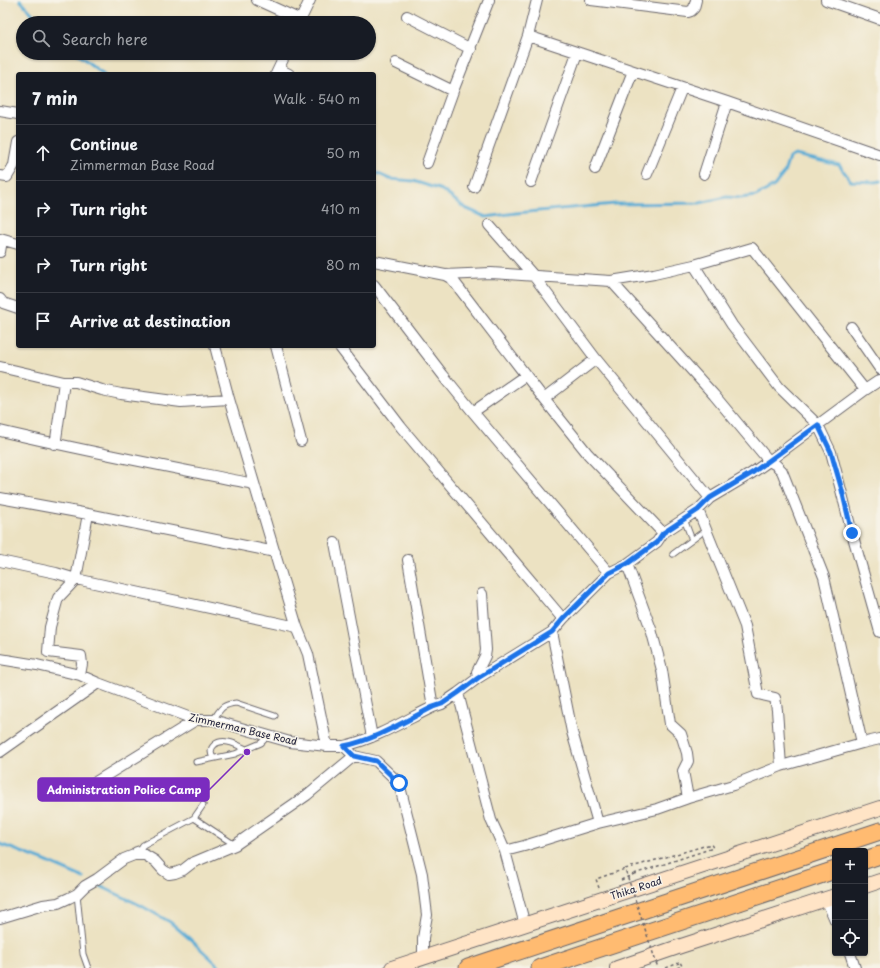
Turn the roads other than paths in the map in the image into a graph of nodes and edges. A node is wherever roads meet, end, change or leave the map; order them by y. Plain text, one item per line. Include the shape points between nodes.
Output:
1 (257, 0) edge
2 (310, 0) edge
3 (489, 0) edge
4 (537, 0) edge
5 (591, 0) edge
6 (696, 0) edge
7 (826, 0) edge
8 (288, 16) edge
9 (303, 16) edge
10 (407, 16) dead end
11 (880, 19) edge
12 (528, 36) junction
13 (470, 49) junction
14 (577, 53) junction
15 (282, 60) edge
16 (396, 63) dead end
17 (277, 71) edge
18 (633, 71) junction
19 (682, 88) junction
20 (453, 92) junction
21 (727, 102) junction
22 (0, 111) edge
23 (16, 114) edge
24 (16, 153) edge
25 (880, 155) edge
26 (427, 163) dead end
27 (595, 169) dead end
28 (647, 174) dead end
29 (704, 174) dead end
30 (4, 177) edge
31 (16, 179) edge
32 (531, 182) dead end
33 (474, 187) dead end
34 (489, 224) dead end
35 (1, 240) edge
36 (16, 244) edge
37 (0, 252) edge
38 (376, 261) edge
39 (694, 265) junction
40 (445, 274) junction
41 (533, 275) junction
42 (611, 281) junction
43 (376, 288) edge
44 (0, 299) edge
45 (16, 307) edge
46 (851, 327) dead end
47 (215, 348) edge
48 (277, 348) edge
49 (341, 348) edge
50 (596, 359) junction
51 (0, 367) edge
52 (880, 369) edge
53 (526, 374) junction
54 (880, 380) edge
55 (64, 382) junction
56 (865, 390) junction
57 (229, 399) junction
58 (544, 399) junction
59 (473, 412) junction
60 (818, 425) junction
61 (0, 431) edge
62 (301, 442) dead end
63 (54, 444) junction
64 (769, 461) junction
65 (254, 484) junction
66 (0, 498) edge
67 (710, 498) junction
68 (698, 510) junction
69 (88, 514) junction
70 (684, 519) junction
71 (663, 533) junction
72 (700, 534) dead end
73 (692, 540) junction
74 (335, 543) dead end
75 (274, 552) junction
76 (673, 554) dead end
77 (408, 560) dead end
78 (0, 561) edge
79 (627, 564) junction
80 (609, 573) junction
81 (76, 579) junction
82 (482, 594) dead end
83 (563, 619) junction
84 (297, 627) junction
85 (552, 632) junction
86 (880, 632) edge
87 (0, 659) edge
88 (80, 675) junction
89 (478, 678) junction
90 (98, 683) junction
91 (458, 693) junction
92 (433, 707) junction
93 (275, 716) dead end
94 (196, 720) junction
95 (213, 720) junction
96 (266, 735) junction
97 (372, 737) junction
98 (880, 739) edge
99 (862, 743) junction
100 (327, 746) junction
101 (344, 746) junction
102 (246, 748) junction
103 (0, 752) edge
104 (354, 756) junction
105 (213, 758) junction
106 (196, 762) dead end
107 (781, 766) junction
108 (89, 786) dead end
109 (688, 798) junction
110 (203, 805) dead end
111 (880, 808) edge
112 (194, 818) junction
113 (598, 823) junction
114 (880, 831) edge
115 (235, 845) junction
116 (504, 852) junction
117 (134, 855) junction
118 (880, 856) edge
119 (868, 859) edge
120 (832, 871) edge
121 (880, 881) edge
122 (868, 885) edge
123 (77, 894) junction
124 (831, 897) edge
125 (0, 918) edge
126 (525, 925) junction
127 (851, 956) edge
128 (423, 958) junction
129 (88, 968) edge
130 (392, 968) edge
131 (468, 968) edge
132 (540, 968) edge
133 (617, 968) edge
134 (855, 968) edge

1 - 8 street
2 - 9 street
3 - 13 street
4 - 12 street
5 - 6 street via 688,12 694,8
7 - 11 street
10 - 13 street
12 - 14 street
12 - 33 street
13 - 20 street
14 - 18 street
14 - 32 street
15 - 17 street
16 - 20 street
18 - 19 street
18 - 27 street
19 - 21 street
19 - 28 street
20 - 26 street
21 - 25 street
21 - 29 street
22 - 23 street
24 - 30 street via 14,164
30 - 31 street
34 - 41 street
35 - 36 street
35 - 37 street
38 - 40 street
39 - 42 street
39 - 56 street via 752,248
39 - 60 street via 732,325 779,387
40 - 41 street
40 - 53 street via 452,279
41 - 42 street
41 - 50 street
42 - 64 street via 714,395
43 - 59 street
44 - 45 street via 3,303
46 - 52 street
47 - 57 street
48 - 62 street
49 - 83 street via 401,426
50 - 58 street
50 - 67 street
51 - 55 street
53 - 58 street
53 - 59 street
54 - 56 street, Zimmerman Base Road
55 - 57 street via 76,382 121,394 181,402
55 - 63 street
56 - 60 street, Zimmerman Base Road
57 - 65 street
58 - 71 street via 588,454
59 - 80 street
60 - 64 street, Zimmerman Base Road
60 - 86 street via 831,452
61 - 63 street
63 - 65 street
64 - 67 street, Zimmerman Base Road
64 - 99 street via 782,471 824,577
65 - 75 street
66 - 69 street
67 - 68 street, Zimmerman Base Road
68 - 70 street, Zimmerman Base Road
68 - 107 street via 745,626 758,694 775,698
69 - 75 street
69 - 81 street
70 - 71 street, Zimmerman Base Road
70 - 73 lane
71 - 79 street, Zimmerman Base Road via 657,542
72 - 73 lane
73 - 76 lane
74 - 97 street
75 - 84 street
77 - 92 street
78 - 81 street
79 - 80 street, Zimmerman Base Road
79 - 109 street via 651,629 662,670 670,724 681,734 687,754 688,760 683,771
80 - 83 street, Zimmerman Base Road
81 - 84 street
81 - 88 street via 58,598 50,627 48,652 81,656
82 - 89 street via 486,650 477,672
83 - 85 street, Zimmerman Base Road
84 - 100 street via 308,654
85 - 89 street, Zimmerman Base Road
85 - 113 street via 572,732
87 - 88 street, Zimmerman Base Road
88 - 90 street, Zimmerman Base Road
89 - 91 street, Zimmerman Base Road
90 - 94 street, Zimmerman Base Road
90 - 103 street
91 - 92 street, Zimmerman Base Road
91 - 116 street via 491,820
92 - 97 street, Zimmerman Base Road
93 - 95 lane via 236,703 222,707
94 - 95 street, Zimmerman Base Road
94 - 108 street
95 - 96 street, Zimmerman Base Road
96 - 100 street, Zimmerman Base Road via 290,742
96 - 102 lane via 261,743
97 - 101 street, Zimmerman Base Road
98 - 99 street
99 - 107 street
100 - 101 street, Zimmerman Base Road
101 - 104 street
102 - 105 lane via 235,754
102 - 105 lane via 219,742 212,746
104 - 115 street via 307,795
104 - 128 street via 376,761 399,783 422,874 427,915
105 - 106 lane
107 - 109 street via 733,785
109 - 113 street via 657,809
110 - 112 lane
111 - 126 main road, Thika Road
112 - 115 lane
112 - 117 lane via 143,845 135,850
113 - 116 street
114 - 131 highway
115 - 117 street via 170,874 145,855
116 - 126 street
117 - 123 street via 124,859
118 - 119 highway
120 - 132 highway
121 - 122 main road
123 - 125 street via 58,903
123 - 129 lane via 83,954
124 - 133 main road
126 - 128 main road, Thika Road
127 - 134 street
128 - 130 main road, Thika Road

